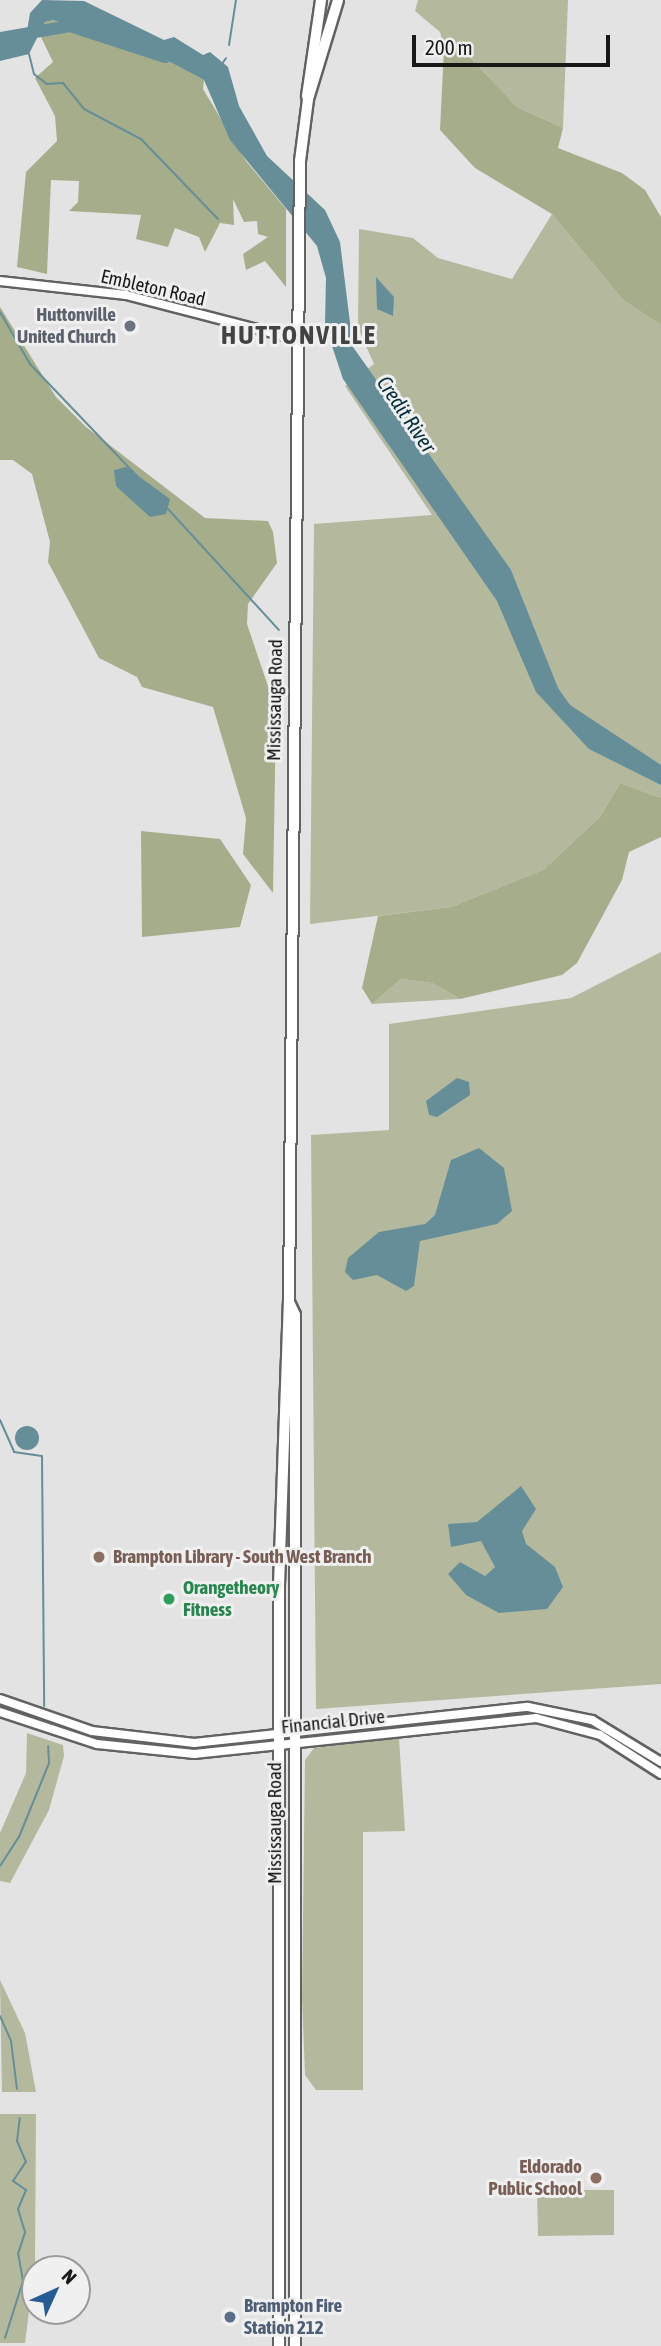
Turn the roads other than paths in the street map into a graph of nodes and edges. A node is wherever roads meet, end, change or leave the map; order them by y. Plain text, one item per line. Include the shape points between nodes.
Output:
1 (321, 0) edge
2 (338, 1) edge
3 (308, 99) junction
4 (0, 281) edge
5 (296, 339) junction
6 (289, 1302) junction
7 (0, 1699) edge
8 (0, 1712) edge
9 (287, 1738) junction
10 (661, 1762) edge
11 (661, 1774) edge
12 (279, 2346) edge
13 (295, 2346) edge

1 - 3 main road, Mississauga Road
2 - 3 main road, Mississauga Road
3 - 5 main road, Mississauga Road via 300,161
4 - 5 street, Embleton Road via 126,295
5 - 6 main road, Mississauga Road
6 - 9 main road, Mississauga Road via 279,1585
6 - 9 main road, Mississauga Road via 295,1315
7 - 9 street, Financial Drive via 55,1721 119,1736 194,1743
8 - 9 street, Financial Drive via 117,1748 194,1754
9 - 10 street, Financial Drive via 528,1707 592,1720
9 - 11 street, Financial Drive via 536,1718 600,1734
9 - 12 main road, Mississauga Road
9 - 13 main road, Mississauga Road

